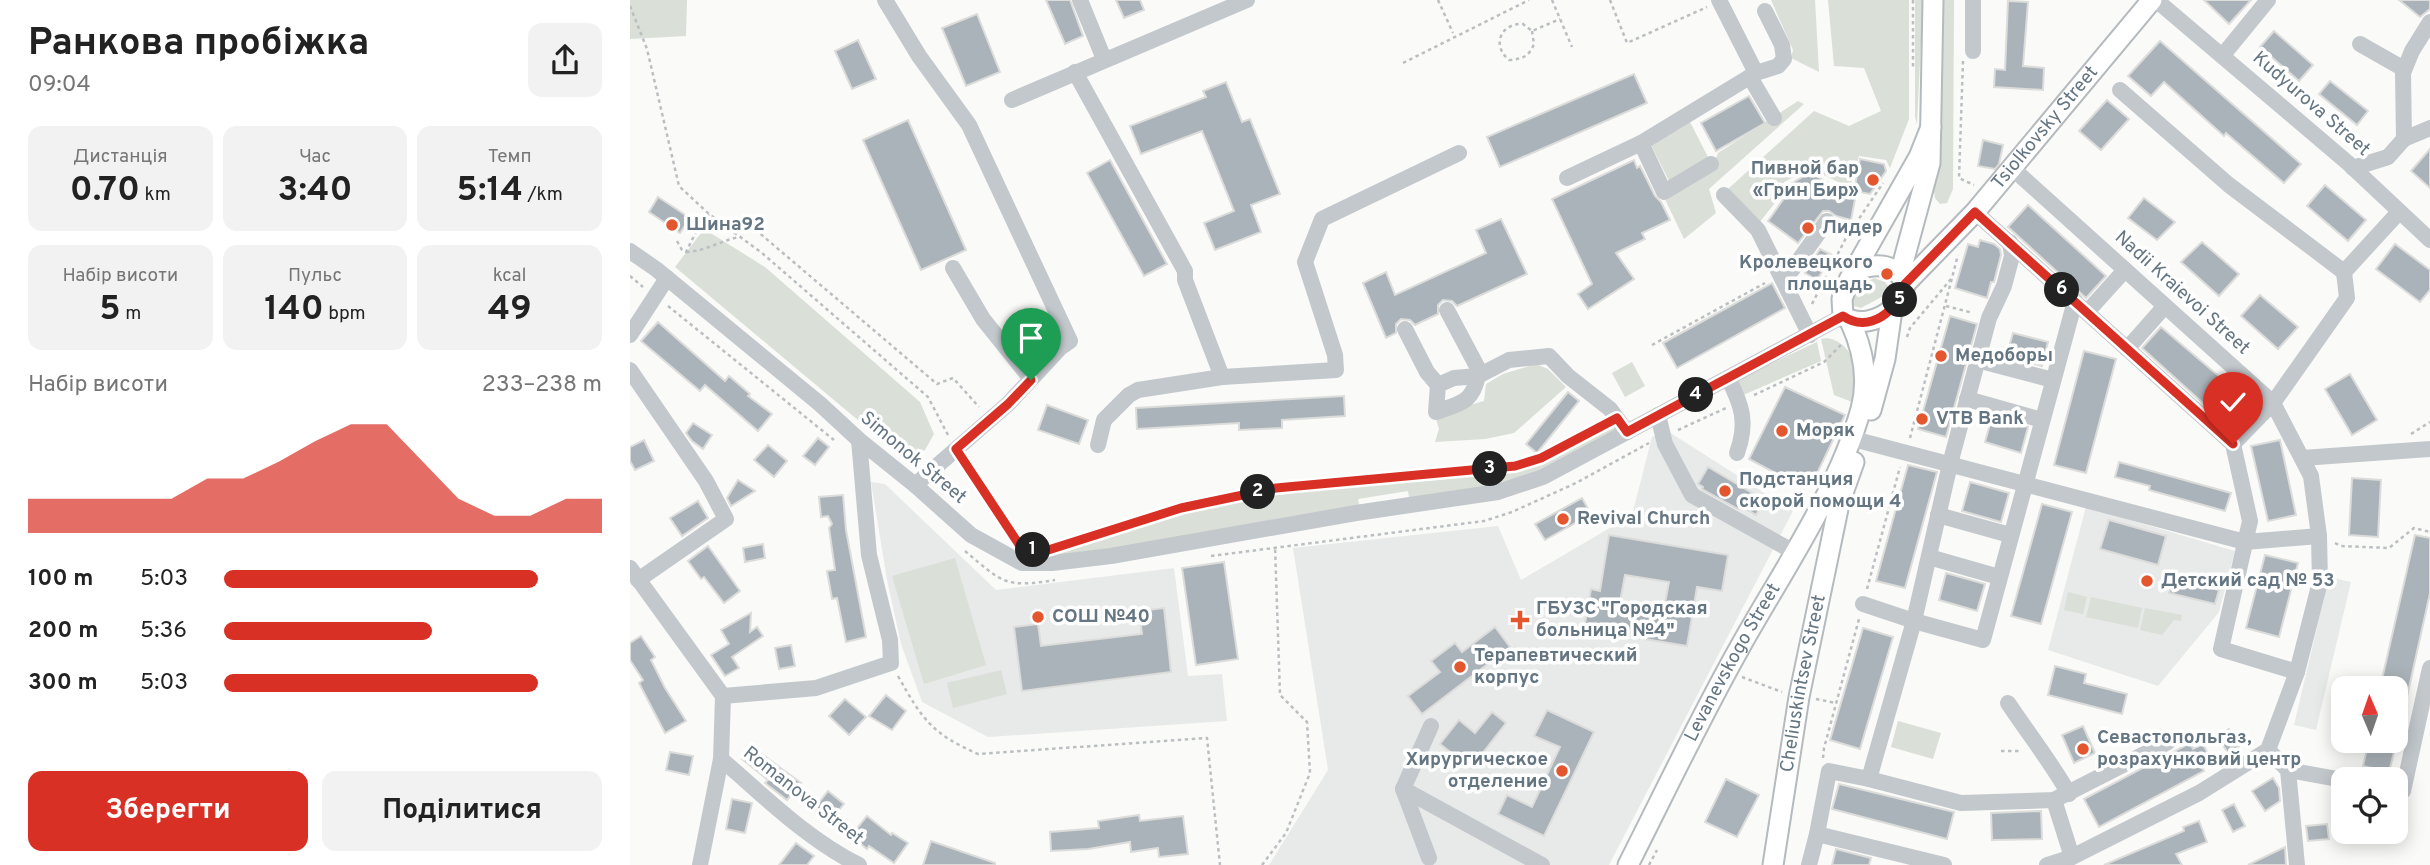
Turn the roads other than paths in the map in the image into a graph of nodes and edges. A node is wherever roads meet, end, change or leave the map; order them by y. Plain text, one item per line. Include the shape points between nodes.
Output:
1 (885, 0) edge
2 (1080, 0) edge
3 (1247, 0) edge
4 (1933, 0) edge
5 (1973, 0) edge
6 (2268, 0) edge
7 (1720, 1) edge
8 (2156, 1) edge
9 (1765, 11) dead end
10 (2430, 22) edge
11 (2360, 44) dead end
12 (1973, 51) road end
13 (2223, 55) junction
14 (1104, 59) junction
15 (2404, 69) junction
16 (1075, 72) junction
17 (1753, 75) junction
18 (2120, 90) dead end
19 (1012, 100) dead end
20 (1774, 118) dead end
21 (1931, 127) junction
22 (2430, 128) edge
23 (2404, 139) junction
24 (1640, 143) junction
25 (1458, 153) dead end
26 (1711, 164) dead end
27 (2353, 168) junction
28 (2012, 169) junction
29 (1567, 178) dead end
30 (1724, 195) dead end
31 (1975, 212) junction
32 (2399, 212) junction
33 (1827, 221) dead end
34 (2430, 240) edge
35 (2010, 242) junction
36 (630, 251) edge
37 (953, 268) dead end
38 (1856, 270) junction
39 (2125, 270) junction
40 (2344, 272) junction
41 (667, 278) junction
42 (1782, 278) junction
43 (1903, 279) junction
44 (2075, 301) junction
45 (2165, 306) junction
46 (1447, 310) dead end
47 (1892, 310) junction
48 (2087, 313) junction
49 (1847, 319) junction
50 (1405, 329) dead end
51 (630, 335) edge
52 (1810, 335) junction
53 (2127, 349) junction
54 (1977, 360) junction
55 (630, 370) edge
56 (1480, 375) junction
57 (1222, 377) junction
58 (1728, 378) junction
59 (1031, 380) junction
60 (2053, 380) junction
61 (1437, 385) junction
62 (1967, 399) junction
63 (2273, 402) junction
64 (1658, 415) junction
65 (2042, 420) junction
66 (1627, 432) junction
67 (859, 440) junction
68 (1861, 441) junction
69 (2233, 444) junction
70 (1098, 445) dead end
71 (2430, 449) edge
72 (1737, 453) dead end
73 (2302, 458) junction
74 (1950, 464) junction
75 (915, 485) junction
76 (2024, 485) junction
77 (1832, 501) junction
78 (1938, 515) junction
79 (2010, 535) junction
80 (2319, 536) junction
81 (2245, 542) junction
82 (1794, 552) junction
83 (1928, 557) junction
84 (634, 574) edge
85 (1999, 577) junction
86 (1863, 604) road end
87 (1914, 621) junction
88 (2430, 668) edge
89 (2297, 672) junction
90 (723, 696) junction
91 (2008, 703) dead end
92 (1430, 726) dead end
93 (2168, 742) dead end
94 (2268, 750) junction
95 (721, 759) junction
96 (2408, 768) edge
97 (2288, 770) junction
98 (2331, 778) edge
99 (1869, 779) junction
100 (1404, 789) junction
101 (2062, 797) junction
102 (1817, 834) junction
103 (1429, 858) dead end
104 (2071, 860) edge
105 (700, 865) edge
106 (859, 865) edge
107 (1542, 865) edge
108 (1628, 865) edge
109 (1773, 865) edge
110 (1809, 865) edge
111 (1944, 865) edge
112 (2047, 865) edge
113 (2297, 865) edge

1 - 59 street via 969,125 1070,341
2 - 14 street
3 - 14 street
4 - 21 main road
5 - 12 street
6 - 13 street
7 - 17 street
8 - 13 street, Kudyurova Street
8 - 28 main road, Tsiolkovsky Street
9 - 17 street via 1784,59
10 - 15 street
11 - 15 street
13 - 27 street, Kudyurova Street
14 - 16 street
15 - 23 street
16 - 19 street
16 - 57 street via 1185,271
17 - 20 street
17 - 24 street
18 - 40 street via 2229,185
21 - 38 main road
21 - 43 main road via 1930,163
22 - 23 street
23 - 27 street via 2388,157
24 - 26 street via 1664,192
24 - 29 street
25 - 57 street via 1322,219 1305,262 1336,370
27 - 32 street, Kudyurova Street
28 - 31 main road, Tsiolkovsky Street
28 - 39 street, Nadii Kraievoi Street
30 - 42 street via 1758,230
31 - 35 street
31 - 43 main road, Tsiolkovsky Street
32 - 34 street, Kudyurova Street
32 - 40 street
33 - 42 street
35 - 44 street
35 - 54 street via 2012,256 2004,286
36 - 41 street, Simonok Street
37 - 59 street via 983,319
38 - 43 main road via 1889,267
38 - 49 main road via 1841,308
39 - 45 street, Nadii Kraievoi Street
39 - 48 street
40 - 63 street via 2347,298
41 - 51 street
41 - 67 street, Simonok Street
42 - 52 street
43 - 47 main road via 1902,298
44 - 48 street
44 - 60 street
45 - 53 street
45 - 63 street, Nadii Kraievoi Street
46 - 56 street
47 - 49 main road via 1863,322
47 - 68 main road via 1885,359
48 - 53 street
49 - 52 street, Simonok Street
49 - 77 main road, Levanevskogo Street via 1862,353 1865,386
50 - 61 street
52 - 58 street, Simonok Street
53 - 69 street
54 - 60 street
54 - 62 street
55 - 84 street via 706,481 726,519
56 - 61 street
56 - 61 street via 1475,393 1436,412
56 - 66 street via 1509,360 1549,356 1610,409
57 - 70 street via 1138,390 1104,420
58 - 64 street, Simonok Street
58 - 72 street via 1740,401 1744,434
59 - 75 street
60 - 65 street
62 - 65 street
62 - 74 street
63 - 69 street
63 - 73 street, Nadii Kraievoi Street
64 - 66 street, Simonok Street
64 - 82 street via 1663,437 1692,495
65 - 76 street
66 - 75 street, Simonok Street via 1543,477 1498,492 1052,563 1022,563 971,536
67 - 75 street, Simonok Street
67 - 90 street via 869,555 890,640 891,663 816,688
68 - 74 street
68 - 77 main road
69 - 81 street via 2250,521
71 - 73 street
73 - 80 street, Nadii Kraievoi Street via 2311,477
74 - 76 street
74 - 78 street
76 - 79 street
76 - 81 street
77 - 82 main road, Levanevskogo Street
77 - 109 main road, Cheliuskintsev Street
78 - 79 street
78 - 83 street
79 - 85 street
80 - 81 street
80 - 89 street, Nadii Kraievoi Street via 2320,582
81 - 89 street via 2221,649
82 - 108 main road, Levanevskogo Street
83 - 85 street
83 - 87 street
84 - 90 street
85 - 87 street via 1986,642
86 - 87 street
87 - 99 street
88 - 96 street
89 - 94 street, Nadii Kraievoi Street
90 - 95 street
91 - 101 street via 2055,769
92 - 100 street
93 - 101 street
94 - 97 street
94 - 104 street via 2199,793
95 - 105 street
95 - 106 street, Romanova Street via 826,845
97 - 98 street
97 - 113 street
99 - 101 street via 1961,803
99 - 102 street via 1829,771
100 - 103 street
100 - 107 street
101 - 104 street
102 - 110 street
102 - 111 street
104 - 112 street

